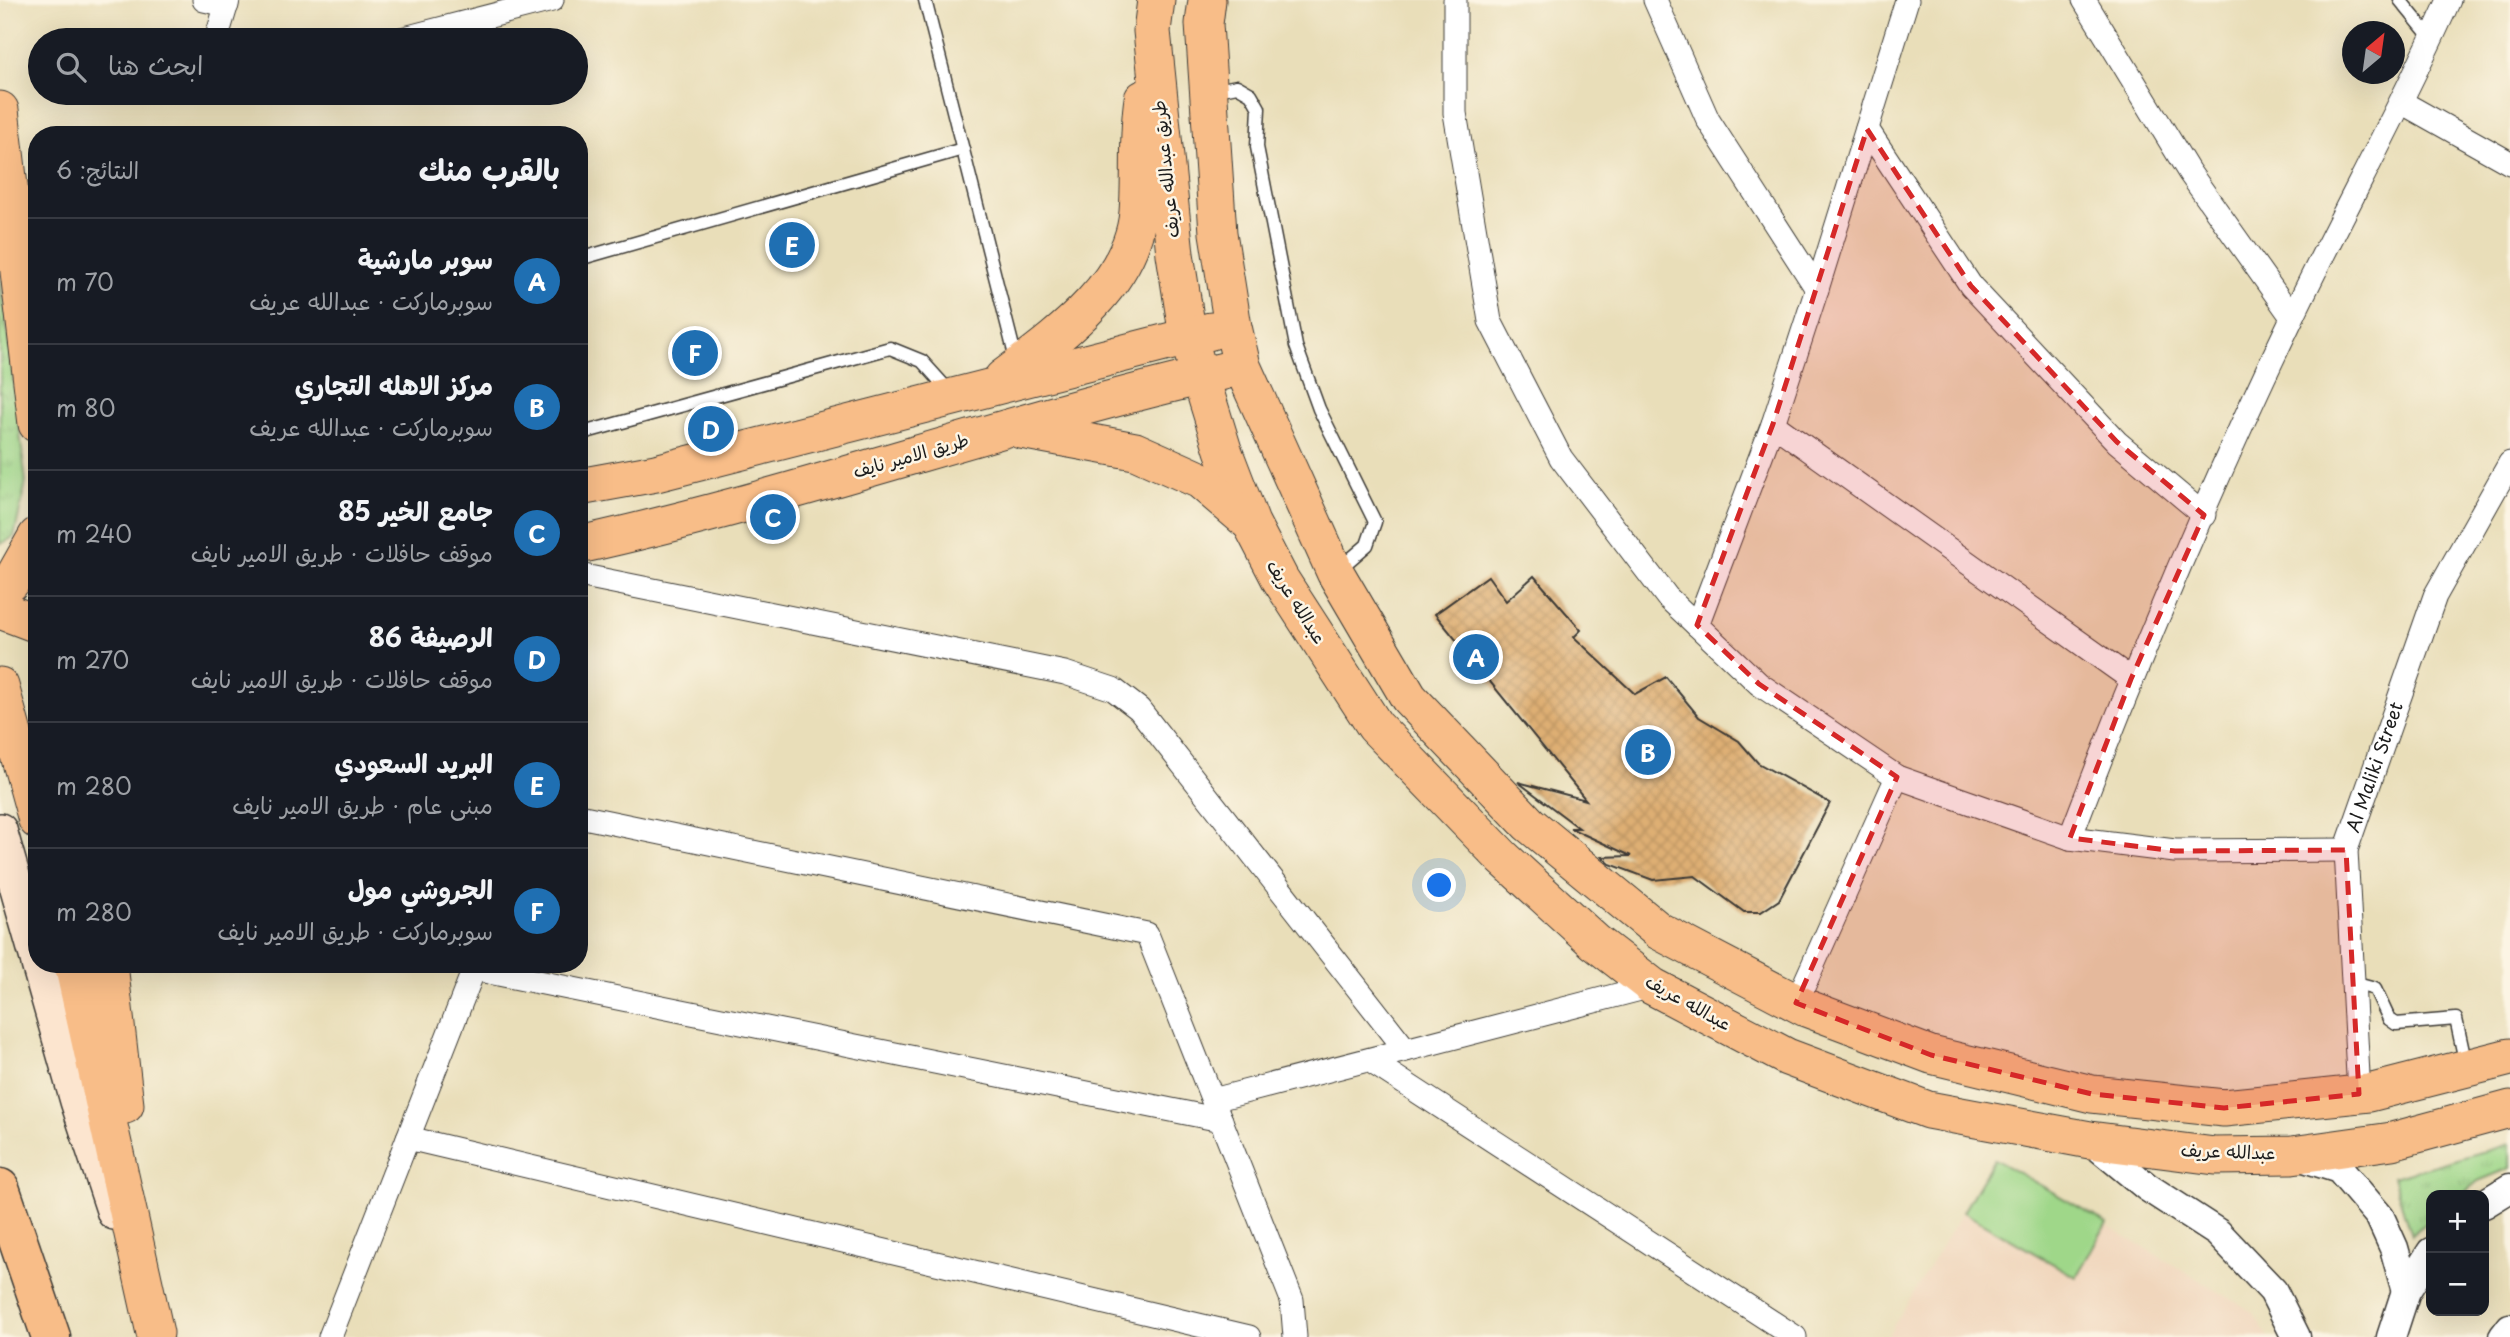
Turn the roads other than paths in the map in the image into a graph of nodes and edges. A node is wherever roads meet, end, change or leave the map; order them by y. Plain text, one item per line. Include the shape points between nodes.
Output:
1 (204, 0) edge
2 (552, 0) edge
3 (925, 0) edge
4 (1207, 0) edge
5 (1455, 0) edge
6 (1656, 0) edge
7 (1907, 0) edge
8 (2084, 0) edge
9 (2400, 0) edge
10 (2449, 0) edge
11 (228, 2) edge
12 (1154, 15) edge
13 (220, 28) edge
14 (444, 28) edge
15 (2432, 38) junction
16 (1209, 92) junction
17 (2403, 103) junction
18 (0, 110) edge
19 (1867, 129) junction
20 (963, 149) junction
21 (2510, 163) edge
22 (588, 256) edge
23 (1818, 289) junction
24 (2292, 317) junction
25 (1233, 327) junction
26 (1188, 337) junction
27 (28, 348) edge
28 (1018, 366) junction
29 (1242, 366) junction
30 (1200, 376) junction
31 (972, 393) junction
32 (1773, 425) junction
33 (1006, 428) junction
34 (588, 432) edge
35 (2510, 463) edge
36 (588, 485) edge
37 (2204, 515) junction
38 (1251, 523) junction
39 (588, 543) edge
40 (28, 552) edge
41 (1335, 572) junction
42 (588, 577) edge
43 (0, 592) edge
44 (0, 610) edge
45 (28, 621) edge
46 (1697, 625) junction
47 (28, 635) edge
48 (0, 639) edge
49 (2131, 678) junction
50 (0, 686) edge
51 (1897, 777) junction
52 (28, 787) edge
53 (588, 818) edge
54 (0, 830) edge
55 (2070, 838) junction
56 (2346, 850) junction
57 (28, 930) edge
58 (40, 973) edge
59 (75, 973) edge
60 (110, 973) edge
61 (473, 973) edge
62 (506, 973) edge
63 (2353, 983) junction
64 (1652, 986) junction
65 (1796, 1003) junction
66 (1406, 1050) junction
67 (2510, 1057) edge
68 (1369, 1060) junction
69 (2467, 1068) junction
70 (2359, 1094) junction
71 (2510, 1109) edge
72 (1217, 1110) junction
73 (408, 1138) junction
74 (2090, 1140) junction
75 (2291, 1155) junction
76 (0, 1188) edge
77 (2510, 1188) edge
78 (2489, 1201) edge
79 (132, 1236) junction
80 (2430, 1253) edge
81 (2406, 1291) junction
82 (2510, 1328) edge
83 (156, 1335) edge
84 (51, 1337) edge
85 (330, 1337) edge
86 (1249, 1337) edge
87 (1295, 1337) edge
88 (1795, 1337) edge
89 (2296, 1337) edge
90 (2391, 1337) edge
91 (2503, 1337) edge

1 - 11 street
2 - 14 street
3 - 20 lane
4 - 16 main road
5 - 46 street via 1455,113 1490,321 1561,458 1667,597
6 - 23 street via 1708,120
7 - 19 street
8 - 24 street via 2189,172
9 - 15 lane
10 - 15 street
11 - 13 street
12 - 26 main road, طريق عبدالله عريف via 1175,254
12 - 28 main road via 1138,130 1138,214 1128,251 1093,304
15 - 17 street
16 - 25 main road via 1218,233
16 - 41 lane via 1237,86 1251,94 1259,108 1257,147 1296,346 1319,409 1375,522 1367,545
17 - 21 street
17 - 24 street
18 - 27 main road
19 - 23 street
19 - 37 street via 1970,286 2117,442
20 - 22 lane
20 - 28 lane
23 - 32 street
24 - 37 street
25 - 26 main road
25 - 29 main road
26 - 30 main road, عبدالله عريف
26 - 31 main road
28 - 31 main road
29 - 30 main road, طريق الامير نايف
29 - 41 main road
30 - 33 main road, طريق الامير نايف
30 - 38 main road, عبدالله عريف
31 - 34 lane via 922,361 890,348
31 - 36 main road via 656,473
32 - 46 street
32 - 49 street
33 - 38 main road via 1135,451 1200,480
33 - 39 main road, طريق الامير نايف via 687,521
35 - 56 street, Al Maliki Street via 2435,596
37 - 49 street
38 - 64 main road, عبدالله عريف via 1280,579 1376,726 1503,858 1595,943
40 - 43 main road
41 - 65 main road via 1409,698 1529,824 1659,931
42 - 66 street via 1065,673 1113,689 1139,709
44 - 45 main road
46 - 51 street via 1759,684
47 - 48 main road
49 - 55 street
50 - 52 main road
51 - 55 street
51 - 65 street
53 - 72 street via 1147,934
54 - 57 main road
55 - 56 street via 2175,851
56 - 63 street, Al Maliki Street
58 - 83 main road via 77,1101
59 - 79 main road
60 - 79 main road via 127,1115
61 - 73 street
62 - 72 street
63 - 69 lane via 2375,989 2396,1024 2456,1019
63 - 70 street, Al Maliki Street
64 - 66 street
64 - 74 main road, عبدالله عريف via 1787,1057 1928,1110
65 - 70 main road via 1931,1055 2092,1094 2224,1108
66 - 68 street
67 - 69 main road
68 - 72 street
68 - 88 street
69 - 70 main road
71 - 75 main road, عبدالله عريف via 2392,1141
72 - 87 street via 1292,1300
73 - 85 street
73 - 86 street
74 - 75 main road, عبدالله عريف via 2215,1156
74 - 89 street via 2147,1187 2218,1233 2273,1291
75 - 81 street via 2339,1169 2361,1193 2385,1227
76 - 84 highway
77 - 78 street
79 - 83 main road
80 - 81 street
81 - 90 street
82 - 91 street

